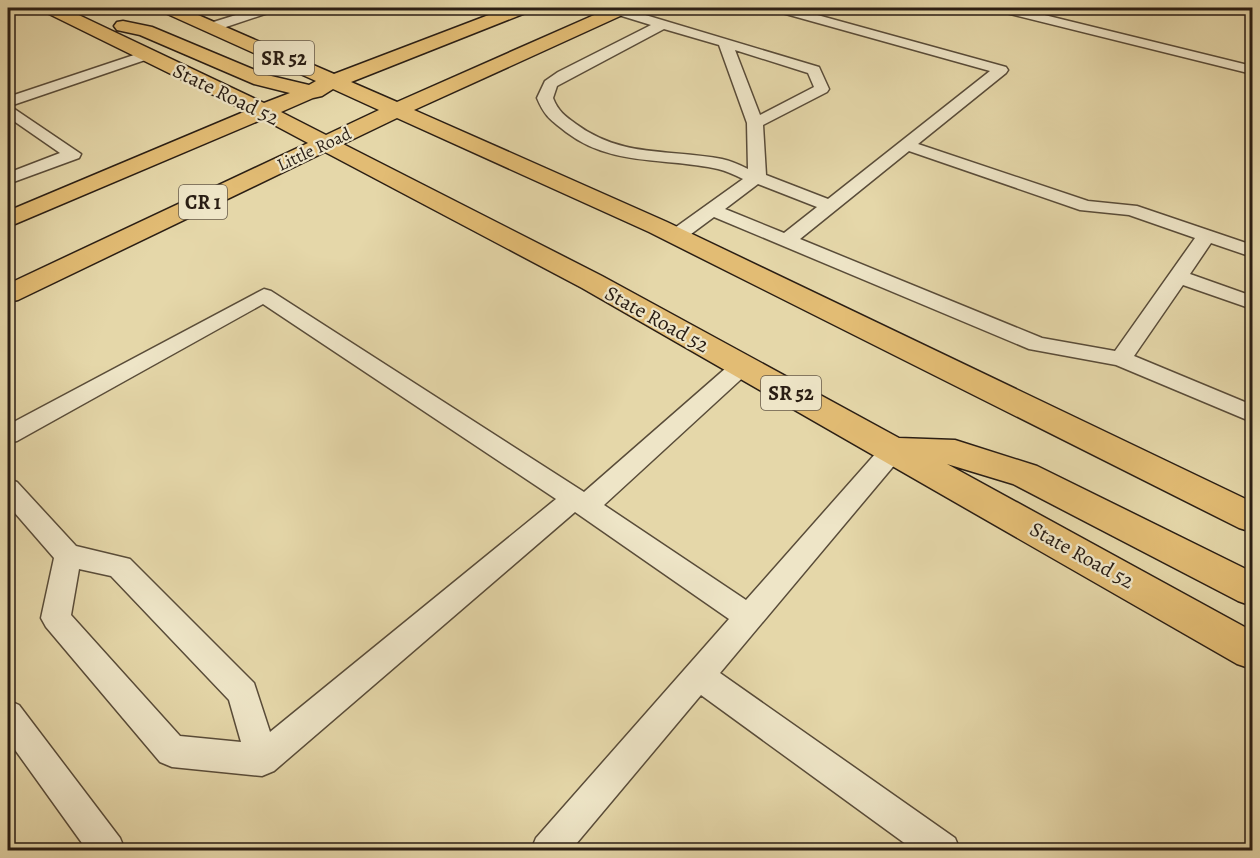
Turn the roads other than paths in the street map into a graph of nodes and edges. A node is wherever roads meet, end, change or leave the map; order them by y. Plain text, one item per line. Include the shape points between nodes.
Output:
1 (169, 8) edge
2 (269, 8) edge
3 (780, 8) edge
4 (1003, 8) edge
5 (510, 9) edge
6 (620, 9) edge
7 (56, 10) edge
8 (663, 24) junction
9 (212, 27) junction
10 (725, 43) junction
11 (146, 55) junction
12 (1252, 70) edge
13 (335, 81) junction
14 (310, 91) junction
15 (8, 102) edge
16 (399, 109) junction
17 (8, 110) edge
18 (263, 111) junction
19 (755, 123) junction
20 (325, 144) junction
21 (906, 145) junction
22 (757, 177) junction
23 (8, 179) edge
24 (830, 206) junction
25 (712, 210) junction
26 (8, 220) edge
27 (676, 236) junction
28 (1206, 236) junction
29 (786, 241) junction
30 (1252, 251) edge
31 (1178, 276) junction
32 (8, 294) edge
33 (1252, 303) edge
34 (1122, 359) junction
35 (742, 366) junction
36 (1252, 414) edge
37 (8, 435) edge
38 (893, 450) junction
39 (8, 489) edge
40 (579, 502) junction
41 (1252, 518) edge
42 (68, 555) junction
43 (1252, 590) edge
44 (749, 617) junction
45 (1252, 651) edge
46 (699, 676) junction
47 (8, 715) edge
48 (262, 760) junction
49 (108, 850) edge
50 (548, 850) edge
51 (943, 850) edge

1 - 9 main road, SR 52
2 - 9 lane
3 - 21 lane via 1001,70
4 - 12 lane
5 - 13 main road
6 - 8 lane
6 - 16 main road, Little Road / CR 1
7 - 11 main road, State Road 52 / SR 52
7 - 14 main road via 146,31 261,80
8 - 10 lane
8 - 22 lane via 550,84 545,98 551,113 587,140 606,148 721,164
9 - 13 main road, SR 52
10 - 19 lane
10 - 19 lane via 814,70 822,89
11 - 15 lane
11 - 18 main road, State Road 52 / SR 52
13 - 14 main road
13 - 16 main road, SR 52
14 - 16 main road
14 - 18 main road
16 - 20 main road, Little Road / CR 1
16 - 27 main road, SR 52
17 - 23 lane via 74,154
18 - 20 main road, State Road 52 / SR 52
18 - 26 main road
19 - 22 lane
20 - 32 main road, Little Road / CR 1
20 - 35 main road, State Road 52 / SR 52 via 592,282
21 - 24 lane
21 - 28 lane via 1086,206 1131,210
22 - 24 lane
22 - 25 lane
24 - 29 lane
25 - 27 lane
25 - 29 lane
27 - 41 main road, SR 52
28 - 30 lane
28 - 31 lane
29 - 34 lane via 1037,344
31 - 33 lane
31 - 34 lane
34 - 36 lane
35 - 38 main road, State Road 52 / SR 52
35 - 40 lane
37 - 40 lane via 264,295
38 - 43 main road via 955,452 1025,475
38 - 44 lane
38 - 45 main road, State Road 52 / SR 52
39 - 42 lane
40 - 44 lane
40 - 48 lane
42 - 48 lane via 120,567 243,693
42 - 48 lane via 56,618 172,751
44 - 46 lane
46 - 50 lane
46 - 51 lane
47 - 49 lane

